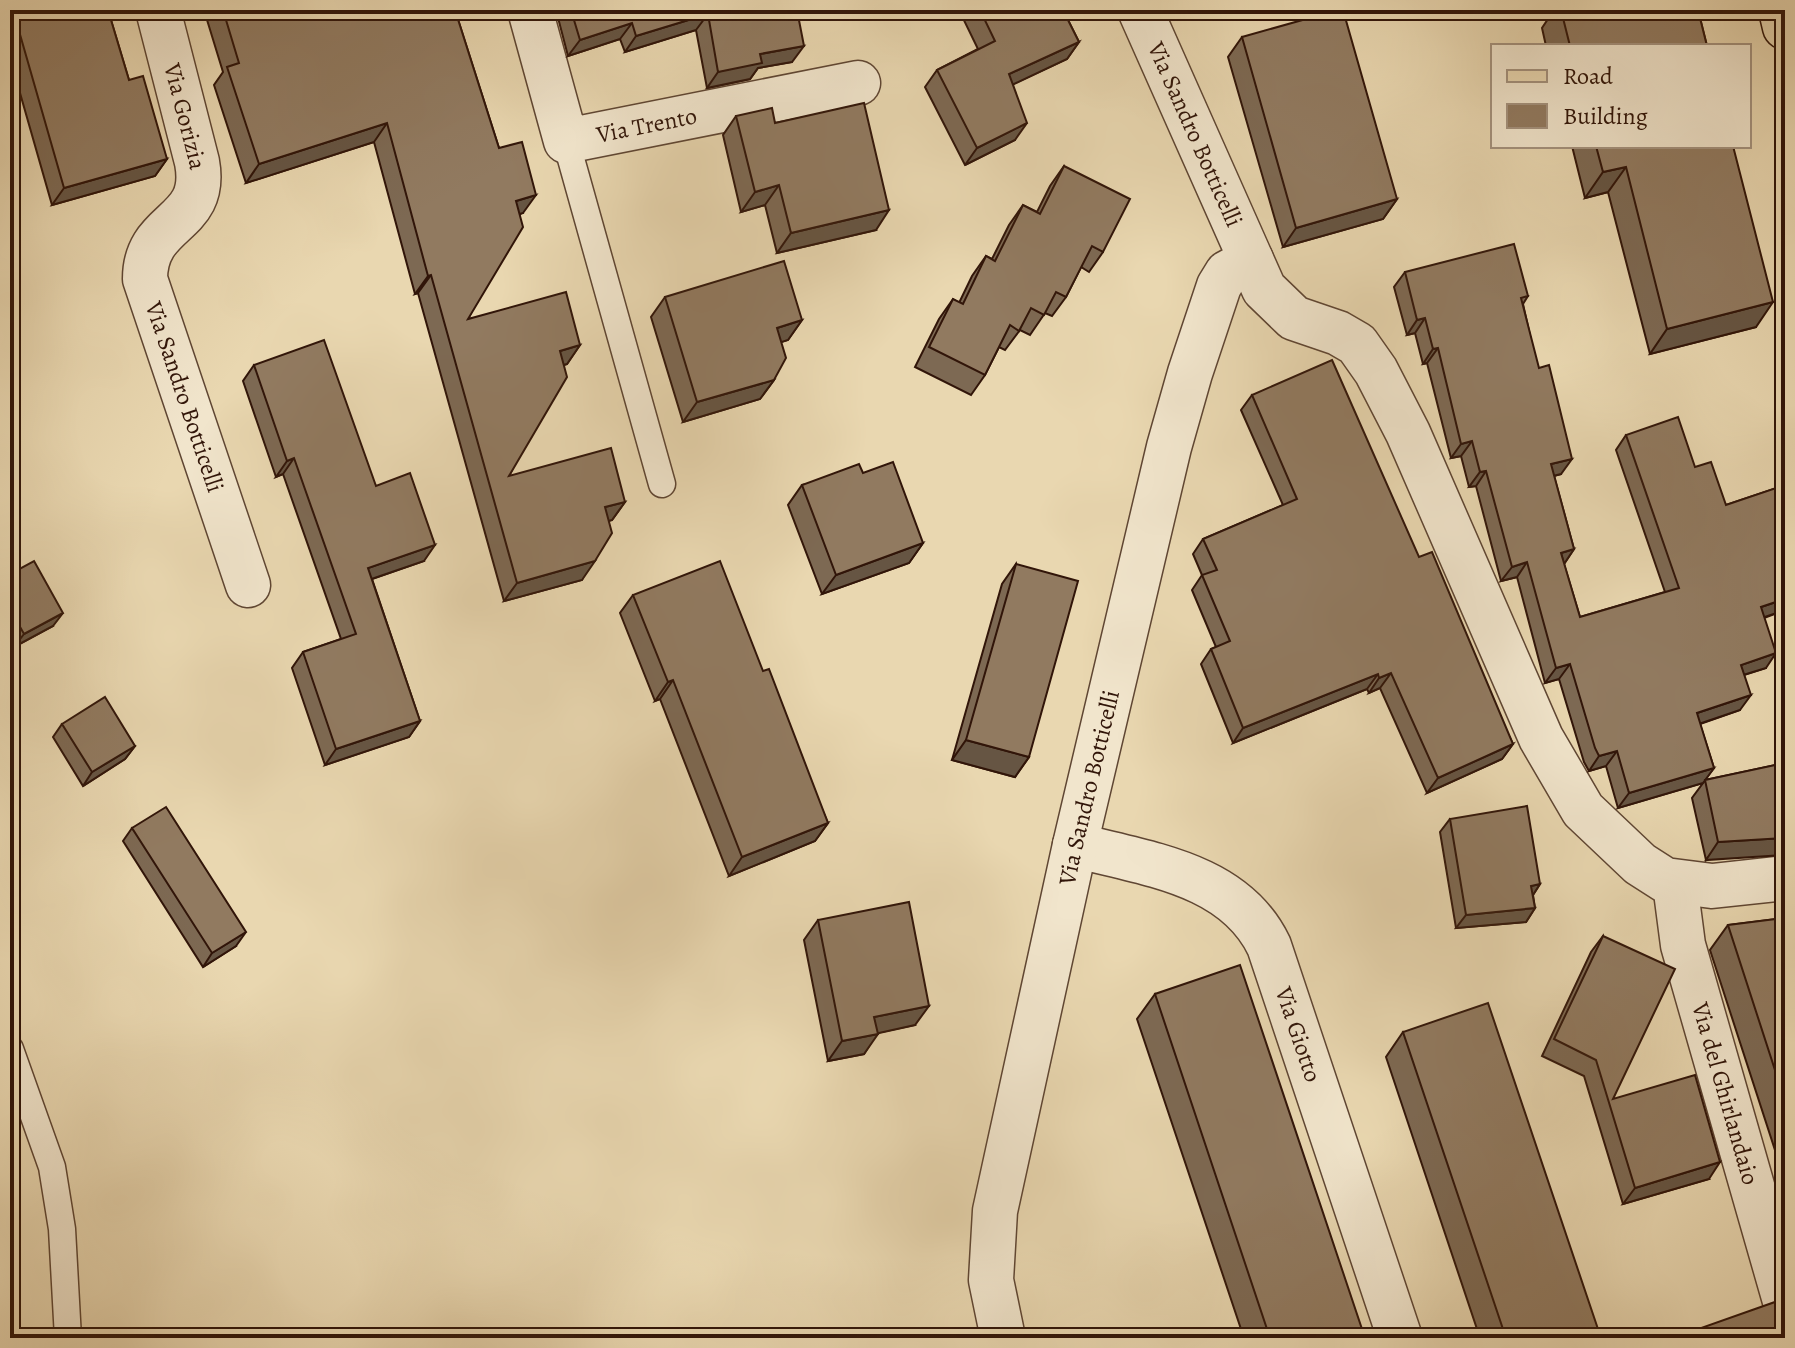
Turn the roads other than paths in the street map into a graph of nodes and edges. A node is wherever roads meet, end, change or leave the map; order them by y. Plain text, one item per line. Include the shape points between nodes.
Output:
1 (158, 10) edge
2 (530, 10) edge
3 (1140, 10) edge
4 (1781, 10) edge
5 (1785, 27) edge
6 (858, 83) dead end
7 (566, 141) junction
8 (179, 218) joint
9 (1251, 260) junction
10 (662, 484) dead end
11 (248, 585) dead end
12 (1075, 845) junction
13 (1785, 878) edge
14 (1675, 884) junction
15 (10, 1049) edge
16 (1785, 1301) edge
17 (68, 1338) edge
18 (1003, 1338) edge
19 (1400, 1338) edge

1 - 8 street, Via Gorizia via 199,174 196,200
2 - 7 street, Via Trento
3 - 9 street, Via Sandro Botticelli
4 - 5 main road
6 - 7 street, Via Trento
7 - 10 lane
8 - 11 street, Via Sandro Botticelli via 147,254 145,279
9 - 12 street, Via Sandro Botticelli via 1227,273 1219,286 1190,373
9 - 14 street, Via Sandro Botticelli via 1264,289 1286,312 1338,333 1366,356 1408,433 1556,768 1607,835 1650,872
12 - 18 street, Via Sandro Botticelli via 991,1234 992,1295
12 - 19 street, Via Giotto via 1206,883 1255,918 1269,946
13 - 14 street, Via Sandro Botticelli via 1730,886
14 - 16 street, Via del Ghirlandaio via 1683,945
15 - 17 lane via 52,1167 62,1229

